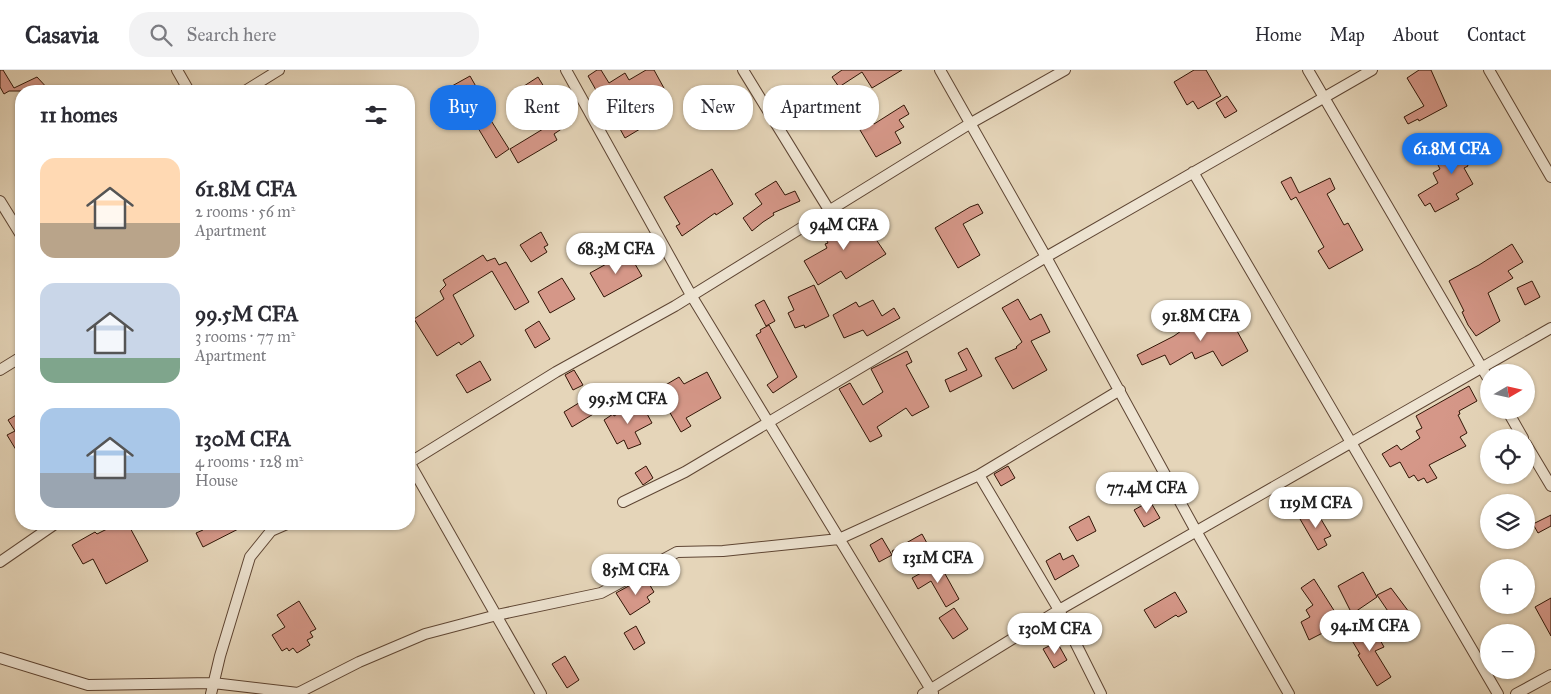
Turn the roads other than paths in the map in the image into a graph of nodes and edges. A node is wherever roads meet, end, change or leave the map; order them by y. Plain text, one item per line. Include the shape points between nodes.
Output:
1 (177, 70) edge
2 (279, 70) edge
3 (566, 70) edge
4 (743, 70) edge
5 (940, 70) edge
6 (1065, 70) edge
7 (1308, 70) edge
8 (1372, 70) edge
9 (1489, 70) edge
10 (186, 85) edge
11 (255, 85) edge
12 (1324, 96) junction
13 (971, 123) junction
14 (1193, 172) junction
15 (1551, 178) edge
16 (0, 201) edge
17 (829, 210) junction
18 (15, 225) edge
19 (1046, 257) junction
20 (691, 295) junction
21 (1551, 328) edge
22 (15, 361) edge
23 (1489, 364) edge
24 (1480, 365) edge
25 (1480, 369) edge
26 (0, 370) edge
27 (1120, 390) junction
28 (769, 423) junction
29 (1351, 442) junction
30 (415, 459) edge
31 (1535, 459) edge
32 (415, 473) edge
33 (979, 475) junction
34 (1551, 486) edge
35 (624, 502) dead end
36 (46, 530) edge
37 (273, 530) edge
38 (1196, 531) junction
39 (839, 539) junction
40 (0, 562) edge
41 (1059, 610) junction
42 (497, 615) junction
43 (0, 658) edge
44 (1551, 675) edge
45 (213, 683) junction
46 (90, 690) edge
47 (929, 692) edge
48 (298, 693) edge
49 (211, 694) edge
50 (541, 694) edge
51 (1101, 694) edge
52 (1289, 694) edge
53 (1498, 694) edge
54 (1516, 694) edge

1 - 10 street
2 - 11 street
3 - 20 street
4 - 17 street
5 - 13 street
6 - 13 street
7 - 12 street
8 - 12 street
9 - 15 street
12 - 14 street
12 - 24 street
13 - 17 street
13 - 19 street
14 - 19 street
14 - 29 street
16 - 18 street
17 - 20 street
19 - 27 street
19 - 28 street
20 - 28 street
20 - 30 street via 556,372
21 - 23 street
22 - 26 street
25 - 29 street
27 - 33 street
27 - 38 street
28 - 35 street via 685,472
28 - 39 street
29 - 38 street
29 - 53 street
31 - 34 street
32 - 42 street
33 - 39 street
33 - 41 street
36 - 40 street
37 - 45 street via 250,557
38 - 41 street
38 - 52 street
39 - 42 street via 723,551 677,552 601,593
39 - 47 street
41 - 47 street
41 - 51 street
42 - 48 street via 426,634 359,662
42 - 50 street
43 - 46 street
44 - 54 street
45 - 46 street
45 - 48 street
45 - 49 street

